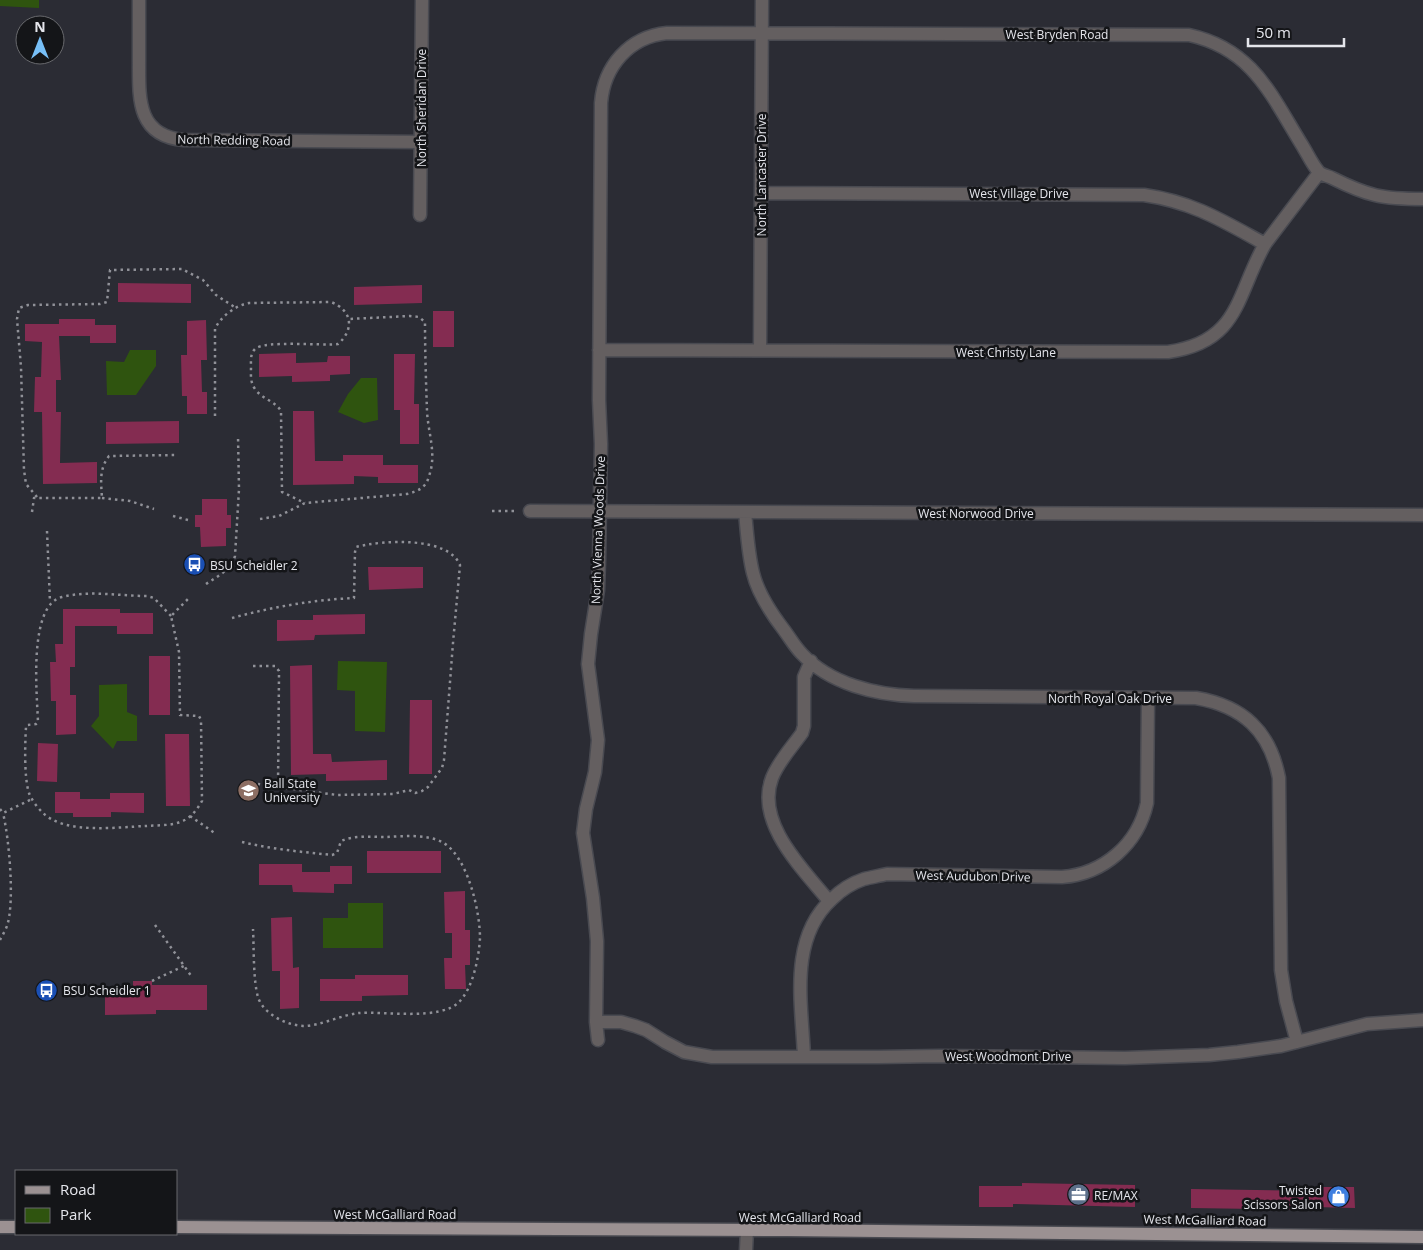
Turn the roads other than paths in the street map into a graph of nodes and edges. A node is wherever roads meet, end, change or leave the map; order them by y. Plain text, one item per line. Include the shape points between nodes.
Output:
1 (139, 0) edge
2 (422, 0) edge
3 (762, 0) edge
4 (762, 33) junction
5 (624, 52) joint
6 (420, 142) junction
7 (1319, 173) junction
8 (761, 192) junction
9 (1423, 199) edge
10 (420, 215) dead end
11 (1265, 244) junction
12 (599, 350) junction
13 (760, 350) junction
14 (530, 511) road end
15 (600, 512) junction
16 (745, 512) junction
17 (1423, 515) edge
18 (811, 662) junction
19 (1148, 698) junction
20 (830, 901) junction
21 (1423, 1020) edge
22 (596, 1022) junction
23 (598, 1040) dead end
24 (1297, 1042) junction
25 (804, 1057) junction
26 (0, 1227) edge
27 (15, 1227) edge
28 (178, 1227) edge
29 (747, 1230) junction
30 (1423, 1237) edge
31 (746, 1250) edge

1 - 6 street, North Redding Road via 138,97 148,123 159,133 184,140
2 - 6 street, North Sheridan Drive
3 - 4 street, North Lancaster Drive
4 - 5 street, West Bryden Road via 655,34
4 - 7 street, West Bryden Road via 1173,35 1207,39 1239,57 1254,71
4 - 8 street, North Lancaster Drive
5 - 12 street, North Vienna Woods Drive via 605,79 601,103
6 - 10 street, North Sheridan Drive
7 - 9 street via 1375,196
7 - 11 street, West Christy Lane
8 - 11 street, West Village Drive via 1144,195 1205,211
8 - 13 street, North Lancaster Drive
11 - 13 street, West Christy Lane via 1239,304 1225,325 1206,341 1182,350
12 - 13 street, West Christy Lane
12 - 15 street, North Vienna Woods Drive
14 - 15 street, West Norwood Drive
15 - 16 street, West Norwood Drive
15 - 22 street, North Vienna Woods Drive via 598,590 588,664 598,740 583,833 598,941
16 - 17 street, West Norwood Drive
16 - 18 street, North Royal Oak Drive via 752,572 759,590 775,618 802,655
18 - 19 street, North Royal Oak Drive via 856,686 893,695
18 - 20 street via 804,677 804,726 772,778 770,812 789,850
19 - 20 street, West Audubon Drive via 1145,814 1128,844 1109,861 1086,873 1068,877 887,874 850,885
19 - 24 street, North Royal Oak Drive via 1215,701 1255,726 1272,751 1280,790 1280,970
20 - 25 street, West Audubon Drive via 817,915 803,950
21 - 24 street, West Woodmont Drive via 1366,1024
22 - 23 street, North Vienna Woods Drive
22 - 25 street, West Woodmont Drive via 621,1022 635,1026 693,1054
24 - 25 street, West Woodmont Drive via 1238,1052 1125,1058
26 - 27 main road
28 - 29 main road, West McGalliard Road
29 - 30 main road, West McGalliard Road
29 - 31 street

